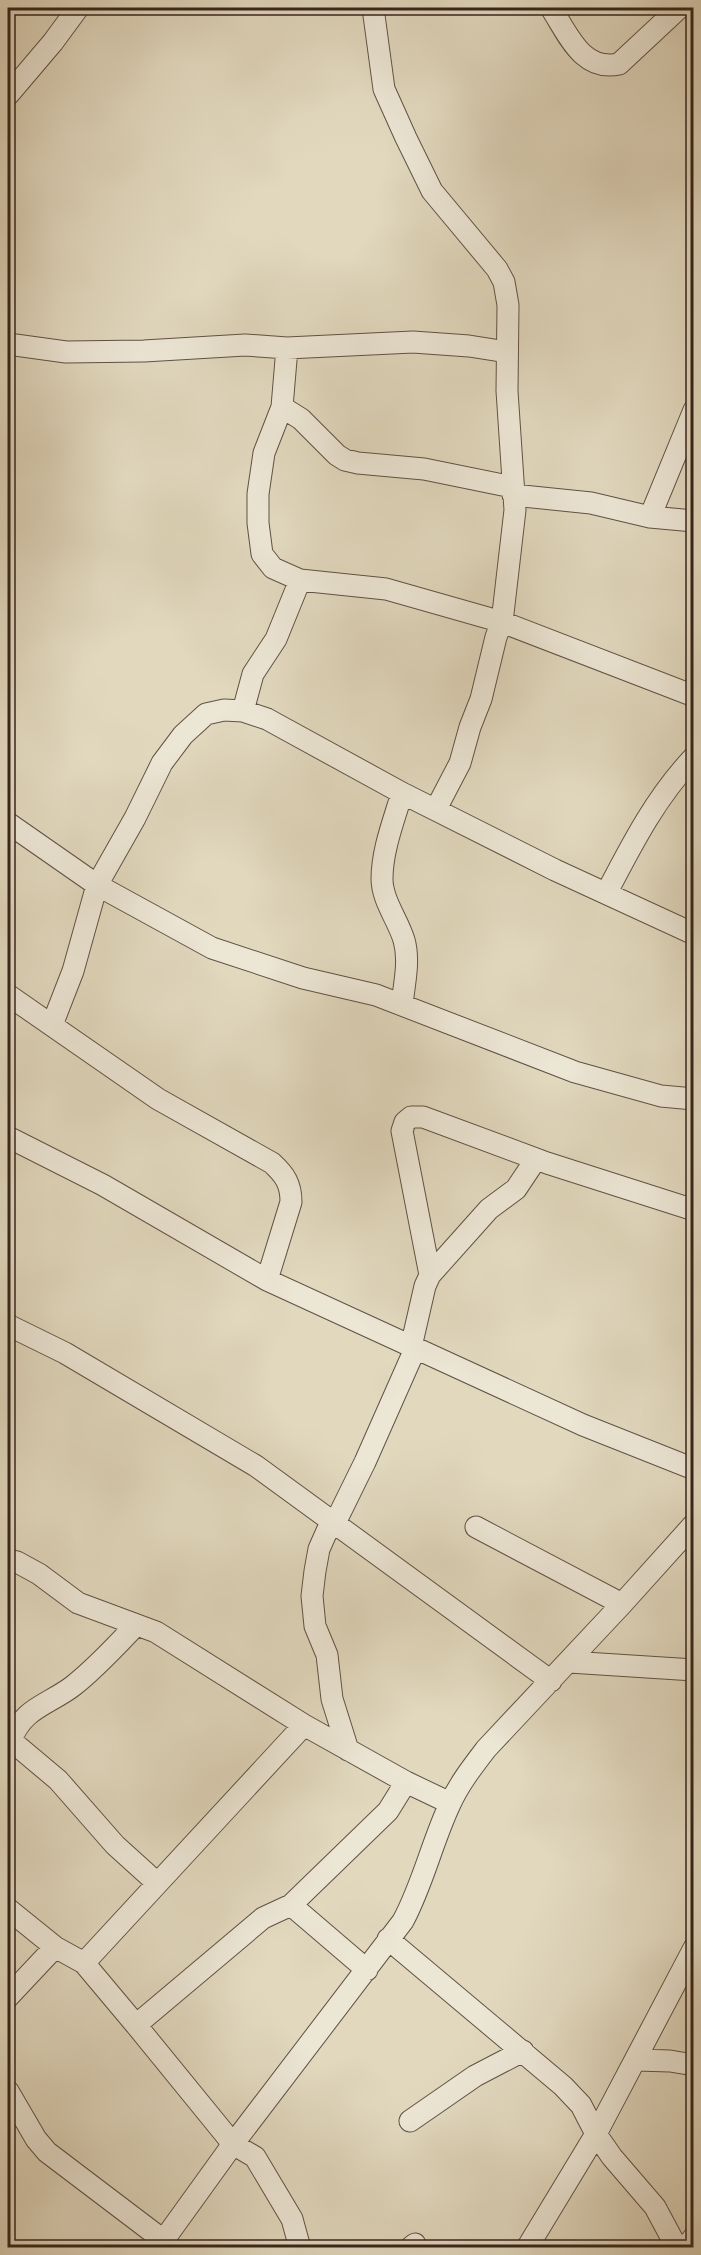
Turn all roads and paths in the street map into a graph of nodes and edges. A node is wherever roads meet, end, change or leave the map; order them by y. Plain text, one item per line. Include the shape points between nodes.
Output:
1 (78, 8) edge
2 (373, 8) edge
3 (551, 8) edge
4 (679, 8) edge
5 (8, 96) edge
6 (8, 344) edge
7 (287, 348) junction
8 (507, 352) junction
9 (282, 407) junction
10 (693, 410) edge
11 (513, 491) junction
12 (650, 517) junction
13 (693, 521) edge
14 (300, 580) junction
15 (502, 622) junction
16 (693, 696) edge
17 (243, 711) junction
18 (693, 757) edge
19 (402, 792) junction
20 (436, 809) junction
21 (8, 823) edge
22 (97, 885) junction
23 (607, 892) junction
24 (693, 934) edge
25 (8, 995) edge
26 (402, 1005) junction
27 (52, 1025) junction
28 (693, 1099) edge
29 (8, 1137) edge
30 (536, 1159) junction
31 (693, 1210) edge
32 (430, 1275) junction
33 (267, 1280) junction
34 (8, 1325) edge
35 (413, 1348) junction
36 (693, 1469) edge
37 (335, 1522) junction
38 (693, 1524) edge
39 (476, 1527) dead end
40 (8, 1560) edge
41 (622, 1604) junction
42 (136, 1625) junction
43 (569, 1662) junction
44 (693, 1670) edge
45 (551, 1681) junction
46 (304, 1725) junction
47 (9, 1739) edge
48 (348, 1750) junction
49 (406, 1782) junction
50 (450, 1803) junction
51 (157, 1883) junction
52 (291, 1905) junction
53 (8, 1909) edge
54 (388, 1939) junction
55 (55, 1947) junction
56 (693, 1948) edge
57 (84, 1963) junction
58 (367, 1970) junction
59 (8, 1997) edge
60 (136, 2025) junction
61 (523, 2051) junction
62 (636, 2060) junction
63 (693, 2066) edge
64 (8, 2091) edge
65 (410, 2121) dead end
66 (596, 2134) junction
67 (233, 2144) junction
68 (693, 2237) edge
69 (161, 2244) edge
70 (300, 2247) edge
71 (527, 2247) edge
72 (677, 2247) edge
73 (685, 2247) edge

1 - 5 street
2 - 8 street via 384,89 406,138 432,191 504,282 508,305
3 - 4 street via 583,56 607,67 619,64
6 - 7 street via 66,352 245,345
7 - 8 street via 413,342
7 - 9 street
8 - 11 street
9 - 11 street via 301,419 345,460 424,469
9 - 14 street via 264,453 258,523 262,554 273,568
10 - 12 street
11 - 12 street
11 - 15 street via 515,525
12 - 13 street
14 - 15 street via 386,589
14 - 17 street via 276,639 253,674
15 - 16 street
15 - 20 street via 460,763
17 - 19 street via 267,719
17 - 22 street via 206,714 183,735 162,763
18 - 23 street via 642,826
19 - 20 street
19 - 26 street via 384,856 382,881 405,943
20 - 23 street
21 - 22 street
22 - 26 street via 212,948
22 - 27 street via 73,971
23 - 24 street
25 - 27 street
26 - 28 street via 575,1072 661,1096
27 - 33 street via 158,1099 285,1174 291,1202
29 - 33 street via 104,1185
30 - 31 street
30 - 32 street via 516,1189 489,1209
30 - 32 street via 423,1117 411,1117 405,1122 402,1131
32 - 35 street
33 - 35 street
34 - 37 street via 65,1353 221,1444
35 - 36 street via 583,1425
35 - 37 street
37 - 45 street
37 - 48 street via 319,1549 312,1596 315,1626 327,1655 333,1699
38 - 41 street
39 - 41 street
40 - 42 street via 39,1574 78,1603
41 - 43 street
42 - 46 street via 156,1632
42 - 47 street via 71,1688 25,1716
43 - 44 street
43 - 45 street
45 - 50 street via 486,1749
46 - 48 street
46 - 51 street
47 - 51 street via 58,1780 115,1845
48 - 49 street
49 - 50 street
49 - 52 street via 388,1811
50 - 54 street via 412,1904
51 - 57 street
52 - 58 street
52 - 60 street via 263,1918
53 - 55 street
54 - 58 street
54 - 61 street
55 - 57 street
55 - 59 street
56 - 62 street
57 - 60 street
58 - 67 street
60 - 67 street
61 - 65 street via 475,2076
61 - 66 street via 581,2105
62 - 63 street
62 - 66 street
64 - 69 street via 47,2152
66 - 71 street
66 - 72 street via 656,2207
67 - 69 street
67 - 70 street via 255,2157 292,2219
68 - 73 street

